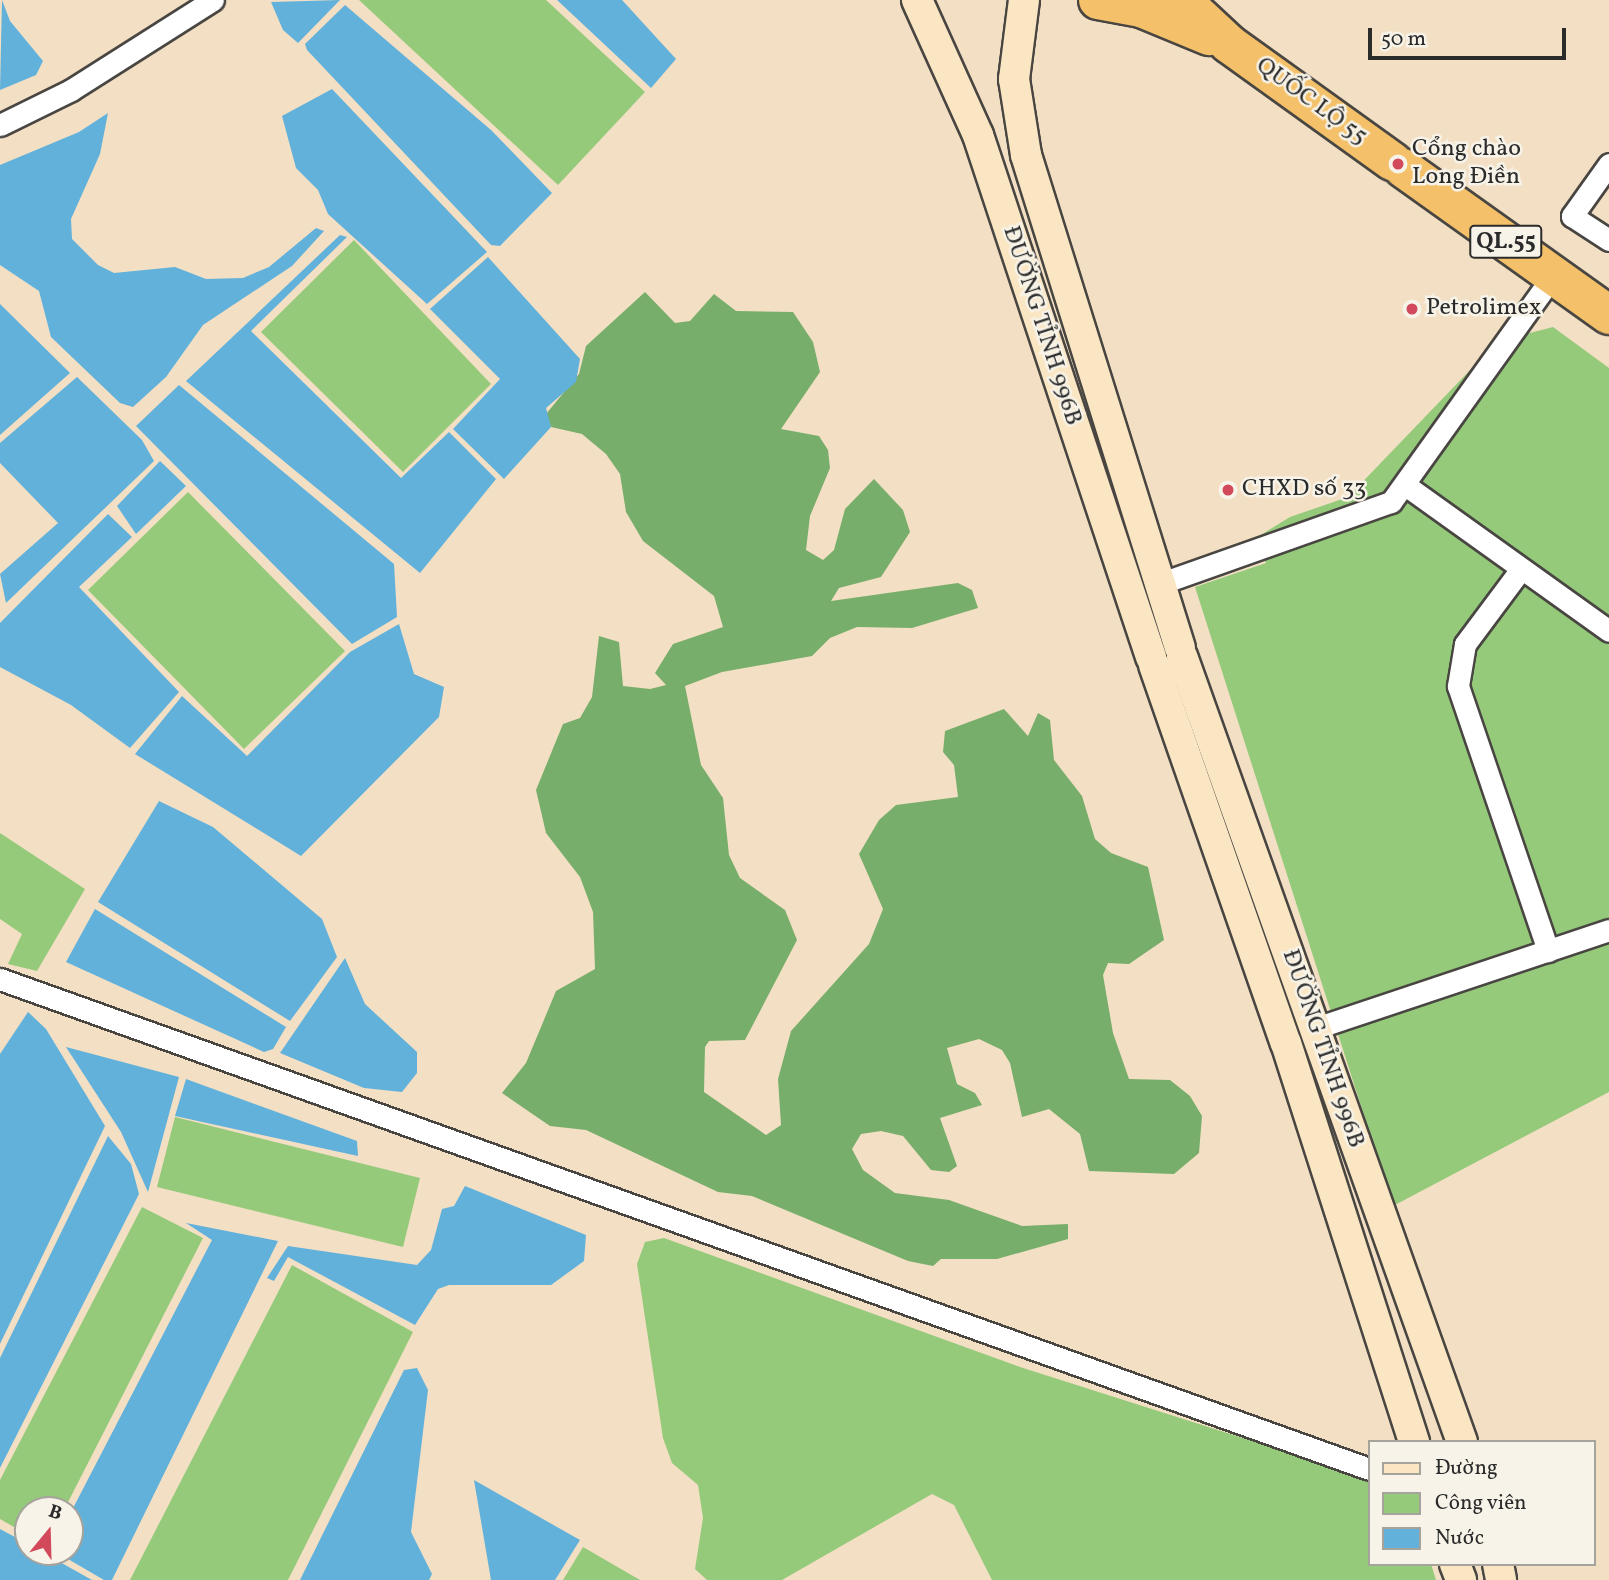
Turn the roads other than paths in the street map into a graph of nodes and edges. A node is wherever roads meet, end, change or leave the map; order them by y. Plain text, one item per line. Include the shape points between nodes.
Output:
1 (213, 0) edge
2 (917, 0) edge
3 (1024, 0) edge
4 (1098, 0) edge
5 (1182, 0) edge
6 (1229, 44) junction
7 (0, 125) edge
8 (1609, 164) edge
9 (1609, 240) edge
10 (1553, 276) junction
11 (1609, 315) edge
12 (1408, 487) junction
13 (1521, 569) junction
14 (1159, 584) junction
15 (1609, 631) edge
16 (1609, 930) edge
17 (1548, 951) junction
18 (0, 979) edge
19 (1313, 1029) junction
20 (1413, 1440) edge
21 (1461, 1440) edge
22 (1368, 1469) edge

1 - 7 street via 71,90
2 - 20 main road, ĐƯỜNG TỈNH 996B via 978,135 1286,1043
3 - 14 main road, ĐƯỜNG TỈNH 996B via 1014,79 1021,134
4 - 6 highway, QUỐC LỘ 55 / QL.55 via 1141,8
5 - 6 highway, QUỐC LỘ 55 / QL.55
6 - 10 highway, QUỐC LỘ 55 / QL.55
8 - 9 street via 1572,216
10 - 11 highway, QUỐC LỘ 55 / QL.55
10 - 12 street
12 - 13 street
12 - 14 street via 1368,513
13 - 15 street
13 - 17 street via 1465,644 1458,686
14 - 19 main road, ĐƯỜNG TỈNH 996B via 1263,870
16 - 17 street
17 - 19 street
18 - 22 street
19 - 21 main road, ĐƯỜNG TỈNH 996B

